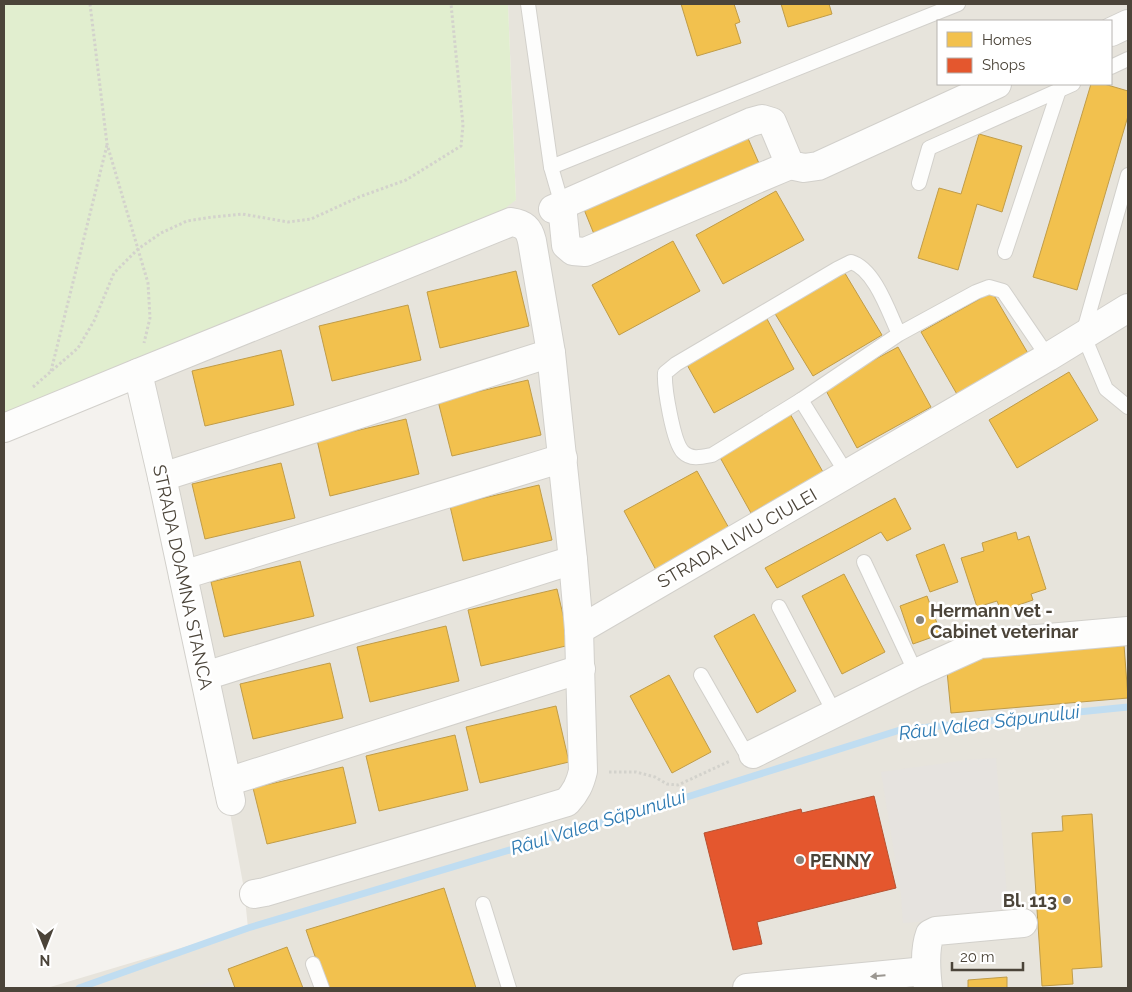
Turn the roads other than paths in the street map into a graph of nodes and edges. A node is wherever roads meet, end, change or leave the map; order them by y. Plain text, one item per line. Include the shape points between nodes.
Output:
1 (528, 4) edge
2 (958, 4) edge
3 (1128, 24) edge
4 (1112, 32) edge
5 (1128, 59) edge
6 (1112, 67) edge
7 (995, 85) edge
8 (1070, 85) edge
9 (1058, 90) junction
10 (790, 165) junction
11 (551, 167) junction
12 (1128, 175) edge
13 (919, 183) dead end
14 (558, 207) junction
15 (1005, 252) dead end
16 (1128, 308) edge
17 (899, 334) junction
18 (1083, 334) junction
19 (551, 354) junction
20 (1048, 357) junction
21 (138, 373) junction
22 (801, 400) junction
23 (1128, 407) edge
24 (4, 428) edge
25 (563, 458) junction
26 (846, 474) junction
27 (162, 477) junction
28 (573, 560) junction
29 (864, 562) dead end
30 (183, 575) junction
31 (779, 607) dead end
32 (579, 630) junction
33 (1128, 631) edge
34 (581, 669) junction
35 (916, 673) junction
36 (701, 675) dead end
37 (205, 676) junction
38 (835, 714) junction
39 (750, 754) joint
40 (254, 894) dead end
41 (483, 904) dead end
42 (1023, 922) dead end
43 (313, 964) dead end
44 (927, 980) edge
45 (322, 988) edge
46 (509, 988) edge
47 (747, 988) edge

1 - 11 lane
2 - 11 lane
3 - 4 street
5 - 6 lane
7 - 10 street via 818,166
8 - 9 lane
9 - 13 lane via 930,148
9 - 15 lane
10 - 14 street via 772,122 762,119
10 - 14 street via 585,252 574,251 566,245
11 - 14 lane
12 - 18 lane
16 - 18 street, STRADA LIVIU CIULEI
17 - 20 lane via 989,287 1003,291
17 - 22 lane
17 - 22 lane via 875,284 860,265 851,262 665,372 664,385 678,445 684,453 698,459 712,455
18 - 20 street, STRADA LIVIU CIULEI
18 - 23 lane via 1106,389
19 - 21 street via 530,231 522,224 511,222
19 - 25 street
19 - 27 street
20 - 26 street, STRADA LIVIU CIULEI
21 - 24 street
21 - 27 street, STRADA DOAMNA STANCA
22 - 26 lane
25 - 28 street
25 - 30 street
26 - 32 street, STRADA LIVIU CIULEI
27 - 30 street, STRADA DOAMNA STANCA
28 - 32 street
28 - 37 street
29 - 35 lane
30 - 37 street, STRADA DOAMNA STANCA
31 - 38 lane
32 - 34 street
33 - 35 street via 980,644
34 - 37 street, STRADA DOAMNA STANCA via 229,791
34 - 40 street via 583,772 581,782 567,802
35 - 38 street
36 - 39 lane via 744,750
38 - 39 street
41 - 46 lane
42 - 44 street via 930,934
43 - 45 lane
44 -> 47 street

